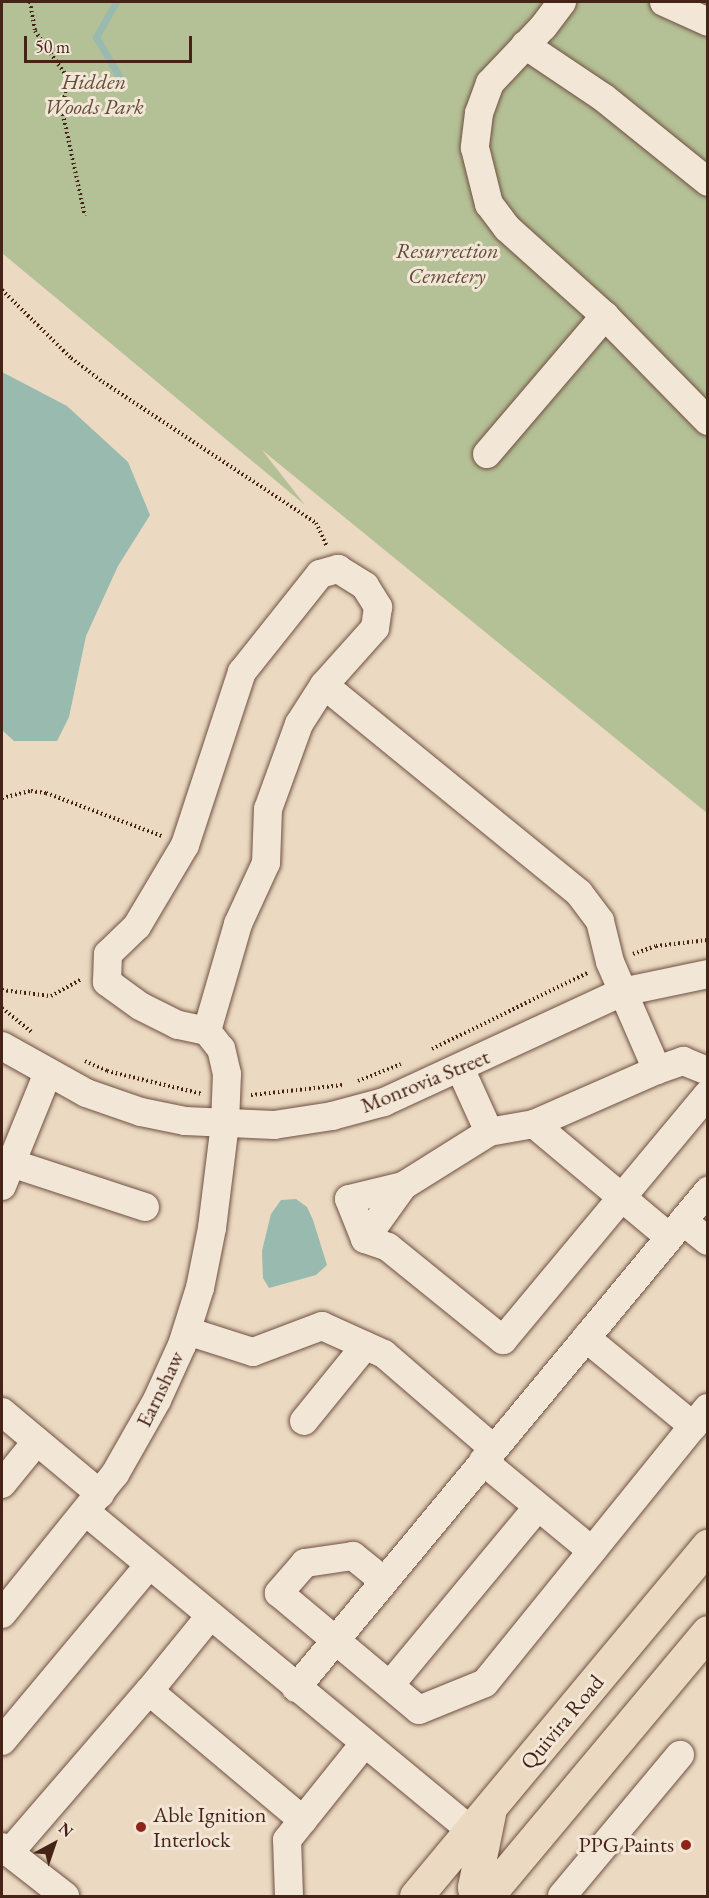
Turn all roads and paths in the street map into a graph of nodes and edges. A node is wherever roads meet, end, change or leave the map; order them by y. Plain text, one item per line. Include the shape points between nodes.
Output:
1 (30, 2) edge
2 (562, 2) edge
3 (664, 2) edge
4 (708, 22) edge
5 (525, 45) junction
6 (708, 182) edge
7 (85, 216) dead end
8 (2, 290) edge
9 (605, 316) junction
10 (708, 421) edge
11 (487, 454) dead end
12 (338, 569) junction
13 (324, 685) junction
14 (2, 798) edge
15 (185, 845) junction
16 (708, 940) edge
17 (610, 962) junction
18 (107, 967) junction
19 (708, 974) edge
20 (2, 990) edge
21 (622, 992) junction
22 (2, 1008) edge
23 (207, 1031) junction
24 (34, 1034) dead end
25 (2, 1046) edge
26 (429, 1051) dead end
27 (80, 1059) dead end
28 (408, 1061) dead end
29 (460, 1068) junction
30 (657, 1070) junction
31 (708, 1071) edge
32 (47, 1075) junction
33 (708, 1094) edge
34 (225, 1110) junction
35 (534, 1125) junction
36 (489, 1132) junction
37 (6, 1174) edge
38 (708, 1191) edge
39 (621, 1198) junction
40 (145, 1207) dead end
41 (676, 1229) junction
42 (708, 1241) edge
43 (187, 1331) junction
44 (586, 1338) junction
45 (365, 1346) junction
46 (2, 1412) edge
47 (700, 1417) edge
48 (304, 1421) dead end
49 (37, 1441) junction
50 (489, 1455) junction
51 (2, 1484) edge
52 (93, 1503) junction
53 (538, 1507) junction
54 (708, 1546) edge
55 (592, 1551) junction
56 (149, 1565) junction
57 (384, 1581) junction
58 (2, 1614) edge
59 (210, 1616) junction
60 (336, 1639) junction
61 (704, 1642) edge
62 (390, 1685) junction
63 (296, 1688) junction
64 (149, 1691) junction
65 (2, 1741) edge
66 (364, 1744) junction
67 (680, 1755) dead end
68 (303, 1820) junction
69 (481, 1820) junction
70 (5, 1850) edge
71 (64, 1896) edge
72 (289, 1896) edge
73 (416, 1896) edge
74 (476, 1896) edge
75 (486, 1896) edge
76 (562, 1896) edge

1 - 7 path via 35,31 68,78 62,110
2 - 5 street
3 - 4 street
5 - 6 street via 604,98
5 - 9 street via 490,83 479,113 475,148 481,180 489,204 507,228
8 - 12 path via 71,358 103,382 316,523
9 - 10 street
9 - 11 street
12 - 13 street via 365,586 378,607 375,628
12 - 15 street via 320,574 242,672
13 - 17 street via 579,893 600,921
13 - 23 street via 299,724 268,809 266,863 238,924
14 - 15 path via 31,791 46,793
15 - 18 street via 137,926 108,954
16 - 17 path via 656,946
17 - 21 street
17 - 26 path
18 - 20 path via 51,996
18 - 23 street via 107,982 140,1006 178,1025
19 - 21 street, Monrovia Street
21 - 29 street, Monrovia Street
21 - 30 street
22 - 24 path
23 - 34 street, Earnshaw via 221,1049 227,1074
25 - 32 street, Monrovia Street
27 - 34 path
28 - 34 path via 351,1084
29 - 34 street, Monrovia Street via 384,1102 332,1116 274,1125
29 - 36 street
30 - 31 street via 683,1061
30 - 35 street
32 - 34 street, Monrovia Street via 141,1112 184,1121
32 - 37 street
33 - 39 street
34 - 43 street, Earnshaw via 212,1228
35 - 36 street
35 - 39 street
36 - 39 street via 403,1186 349,1199 365,1239 388,1246 503,1340
37 - 40 street
38 - 41 street
39 - 41 street
41 - 42 street
41 - 44 street
43 - 45 street via 253,1352 322,1326
43 - 52 street, Earnshaw via 157,1400
44 - 47 street
44 - 50 street
45 - 48 street
45 - 50 street via 384,1354
46 - 49 street
47 - 55 street
49 - 51 street
49 - 52 street
50 - 53 street
50 - 57 street
52 - 56 street
52 - 58 street, Earnshaw
53 - 55 street
53 - 62 street
54 - 69 main road, Quivira Road
55 - 62 street via 485,1683 419,1710
56 - 59 street
56 - 65 street
57 - 60 street
57 - 60 street via 352,1556 305,1563 279,1593
59 - 63 street
59 - 64 street
60 - 62 street
60 - 63 street
61 - 75 main road
63 - 66 street
64 - 68 street
64 - 70 street
66 - 68 street
66 - 69 street
67 - 76 street
68 - 72 street via 287,1840
69 - 73 main road, Quivira Road
69 - 74 main road
70 - 71 street

